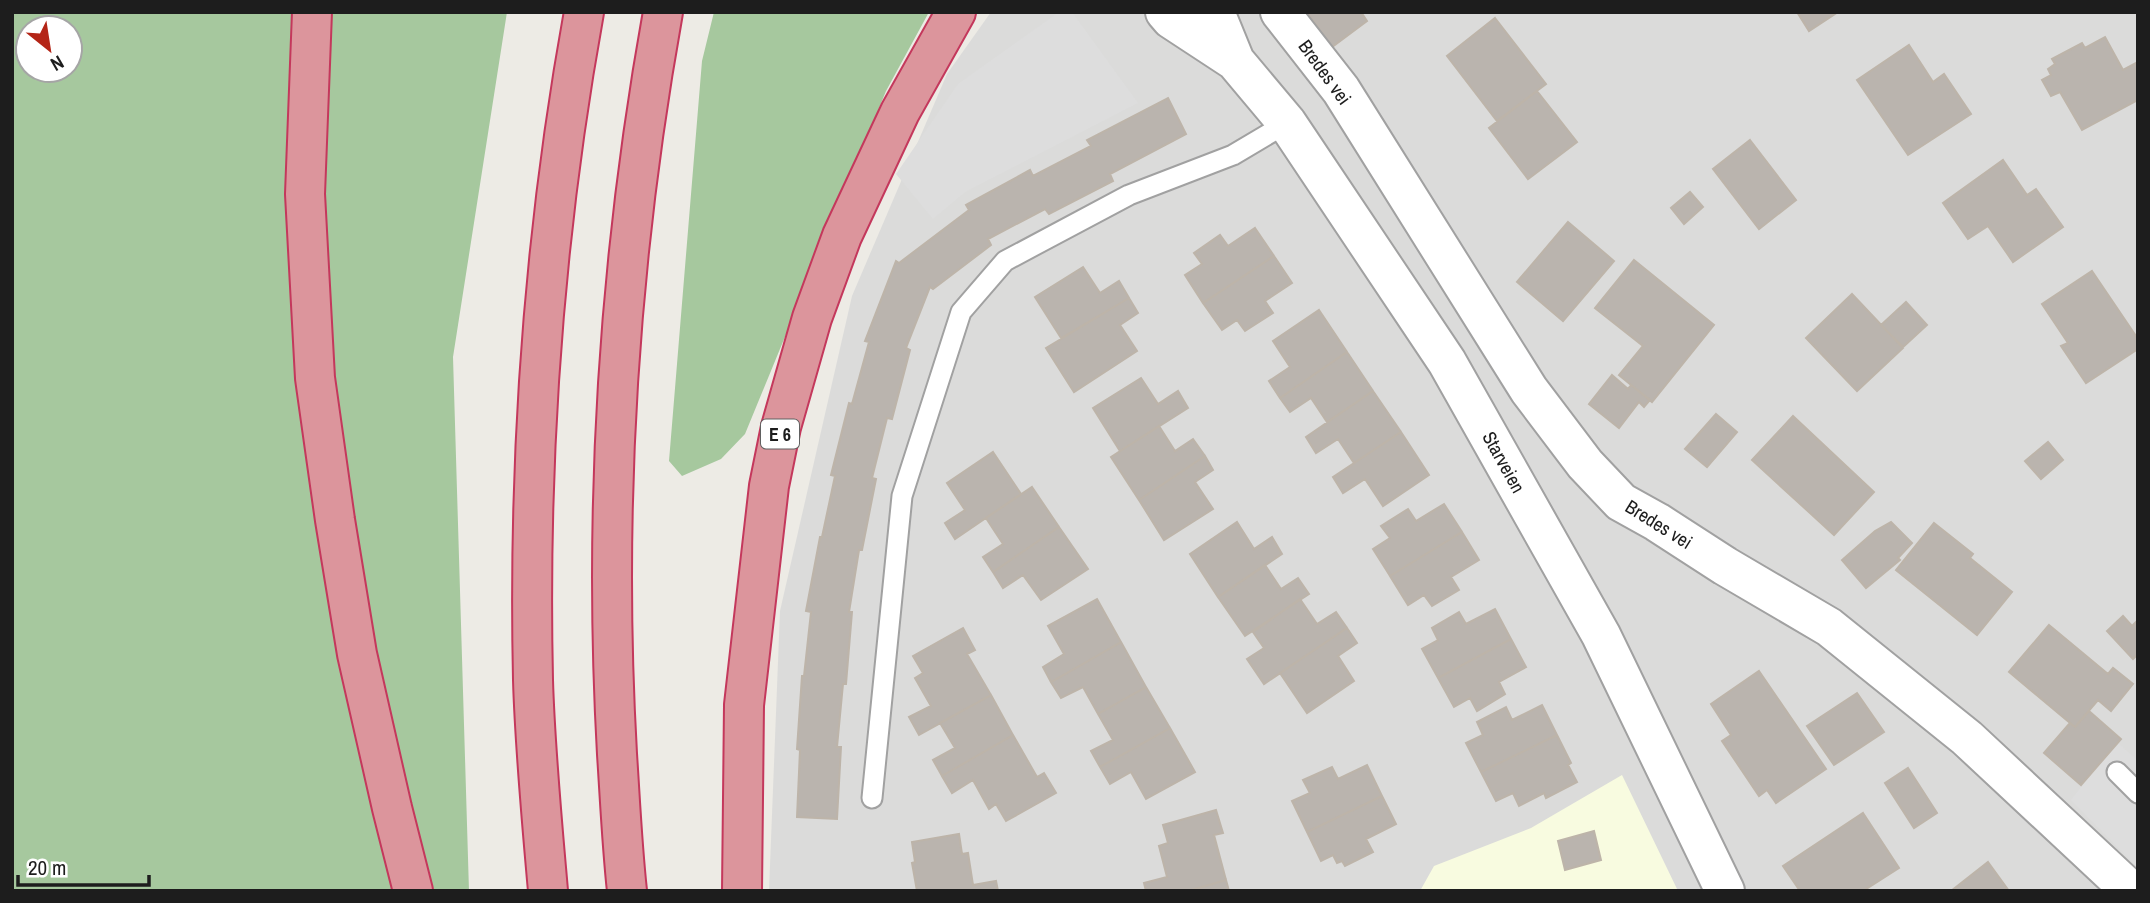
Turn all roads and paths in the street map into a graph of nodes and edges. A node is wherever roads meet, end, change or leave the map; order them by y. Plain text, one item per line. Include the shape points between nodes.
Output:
1 (312, 12) edge
2 (583, 12) edge
3 (663, 12) edge
4 (956, 12) edge
5 (1165, 12) edge
6 (1215, 12) edge
7 (1280, 12) edge
8 (1235, 61) junction
9 (1287, 123) junction
10 (2116, 772) dead end
11 (2138, 793) edge
12 (872, 798) dead end
13 (413, 891) edge
14 (548, 891) edge
15 (627, 891) edge
16 (742, 891) edge
17 (1726, 891) edge
18 (2131, 891) edge

1 - 13 highway via 305,194 315,378 357,654
2 - 14 highway via 554,202 534,513 533,682
3 - 15 highway via 632,218 612,522 613,678
4 - 16 highway, E 6 via 900,112 842,236 812,318 781,428 769,486 744,705
5 - 8 street, Starveien
6 - 8 street, Starveien
7 - 18 street, Bredes vei via 1340,90 1530,390 1585,464 1621,502 1829,627 1967,737
8 - 9 street, Starveien
9 - 12 lane via 1233,155 1129,195 1005,261 961,312 902,496
9 - 17 street, Starveien via 1447,362 1601,635
10 - 11 lane

